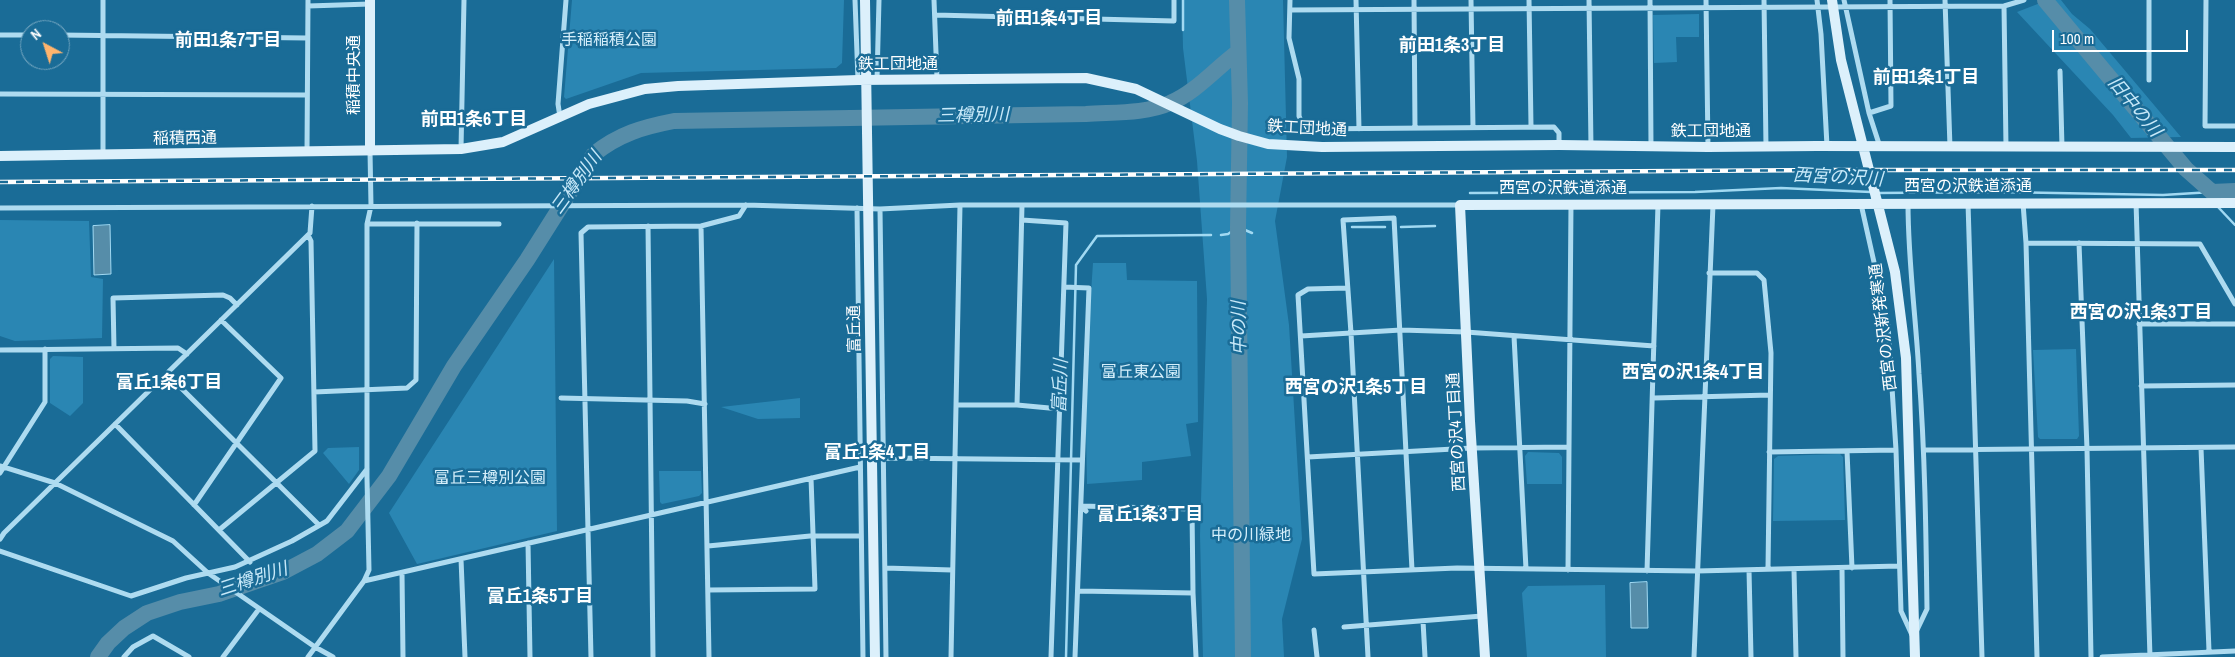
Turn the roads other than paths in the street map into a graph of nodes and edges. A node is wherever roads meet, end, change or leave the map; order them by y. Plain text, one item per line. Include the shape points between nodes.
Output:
1 (103, 0) edge
2 (464, 0) edge
3 (566, 0) edge
4 (856, 0) edge
5 (865, 0) edge
6 (879, 0) edge
7 (934, 0) edge
8 (1174, 0) edge
9 (1290, 0) edge
10 (1356, 0) edge
11 (1414, 0) edge
12 (1471, 0) edge
13 (1529, 0) edge
14 (1589, 0) edge
15 (1650, 0) edge
16 (1706, 0) edge
17 (1764, 0) edge
18 (1817, 0) edge
19 (1832, 0) edge
20 (1890, 0) edge
21 (2024, 0) edge
22 (2149, 0) edge
23 (2206, 0) edge
24 (370, 2) edge
25 (308, 3) edge
26 (1845, 3) edge
27 (1945, 3) edge
28 (2004, 6) junction
29 (1818, 7) junction
30 (1890, 7) junction
31 (1529, 8) junction
32 (1650, 8) junction
33 (1706, 8) junction
34 (1764, 8) junction
35 (1356, 9) junction
36 (1414, 9) junction
37 (1471, 9) junction
38 (1590, 9) junction
39 (1290, 10) junction
40 (934, 15) junction
41 (20, 34) edge
42 (70, 34) edge
43 (103, 34) junction
44 (0, 35) edge
45 (307, 38) junction
46 (2060, 71) dead end
47 (858, 80) junction
48 (937, 80) junction
49 (2150, 80) dead end
50 (877, 81) junction
51 (0, 94) edge
52 (103, 94) junction
53 (306, 95) junction
54 (1869, 113) junction
55 (560, 117) junction
56 (1531, 126) junction
57 (2235, 126) edge
58 (1359, 128) junction
59 (1415, 128) junction
60 (1473, 128) junction
61 (1559, 145) junction
62 (1766, 146) junction
63 (1827, 146) junction
64 (1591, 147) junction
65 (1651, 147) junction
66 (1708, 147) junction
67 (1880, 147) junction
68 (1950, 147) junction
69 (2006, 147) junction
70 (2062, 147) junction
71 (2235, 147) edge
72 (462, 150) junction
73 (370, 151) junction
74 (307, 153) junction
75 (103, 155) junction
76 (0, 156) edge
77 (1908, 202) junction
78 (1968, 202) junction
79 (2023, 202) junction
80 (2136, 202) junction
81 (1658, 203) junction
82 (2235, 203) edge
83 (1571, 204) junction
84 (1713, 204) junction
85 (1860, 204) junction
86 (746, 205) junction
87 (960, 205) junction
88 (1022, 205) junction
89 (1460, 205) junction
90 (312, 206) junction
91 (371, 206) junction
92 (0, 208) edge
93 (857, 208) junction
94 (880, 209) junction
95 (1022, 220) junction
96 (417, 223) junction
97 (367, 224) junction
98 (498, 224) dead end
99 (648, 226) junction
100 (701, 226) junction
101 (308, 235) junction
102 (2026, 243) junction
103 (2079, 243) junction
104 (2137, 244) junction
105 (1709, 273) junction
106 (1066, 287) junction
107 (1348, 288) junction
108 (2235, 304) edge
109 (237, 305) junction
110 (221, 320) junction
111 (2139, 324) junction
112 (2235, 324) edge
113 (1400, 330) junction
114 (1466, 332) junction
115 (1352, 333) junction
116 (1301, 336) junction
117 (1514, 336) junction
118 (1570, 340) junction
119 (1654, 346) junction
120 (45, 349) junction
121 (114, 349) junction
122 (0, 350) edge
123 (187, 354) junction
124 (166, 374) junction
125 (2235, 385) edge
126 (2141, 386) junction
127 (367, 391) junction
128 (314, 392) junction
129 (1770, 396) junction
130 (1704, 397) junction
131 (560, 398) dead end
132 (585, 398) junction
133 (1654, 398) junction
134 (650, 401) junction
135 (705, 404) junction
136 (956, 405) junction
137 (1017, 405) junction
138 (1060, 409) junction
139 (115, 424) junction
140 (236, 444) junction
141 (1520, 446) junction
142 (1569, 447) junction
143 (2235, 447) edge
144 (1472, 448) junction
145 (2143, 448) junction
146 (2201, 448) junction
147 (1974, 449) junction
148 (2031, 449) junction
149 (2087, 449) junction
150 (1896, 450) junction
151 (1924, 450) junction
152 (1406, 451) junction
153 (1769, 452) junction
154 (1847, 452) junction
155 (1358, 453) junction
156 (955, 457) junction
157 (1308, 457) junction
158 (884, 458) junction
159 (1060, 458) junction
160 (1080, 460) junction
161 (1, 467) edge
162 (860, 467) junction
163 (367, 469) junction
164 (0, 474) edge
165 (811, 478) junction
166 (55, 483) junction
167 (275, 483) junction
168 (707, 502) junction
169 (194, 505) junction
170 (1081, 506) junction
171 (1086, 511) dead end
172 (652, 515) junction
173 (319, 525) junction
174 (588, 529) junction
175 (219, 530) junction
176 (813, 536) junction
177 (861, 536) junction
178 (0, 539) edge
179 (528, 544) junction
180 (708, 546) junction
181 (0, 551) edge
182 (461, 559) junction
183 (250, 562) junction
184 (1899, 566) junction
185 (885, 568) junction
186 (1480, 568) junction
187 (1768, 568) junction
188 (1842, 568) junction
189 (1852, 568) junction
190 (952, 570) junction
191 (1412, 570) junction
192 (1526, 570) junction
193 (1568, 570) junction
194 (1748, 570) junction
195 (1794, 570) junction
196 (1648, 571) junction
197 (1697, 571) junction
198 (402, 572) junction
199 (1364, 572) junction
200 (208, 573) junction
201 (364, 581) junction
202 (708, 590) junction
203 (1078, 591) junction
204 (1193, 593) junction
205 (260, 609) junction
206 (1483, 616) junction
207 (1423, 622) junction
208 (1366, 625) junction
209 (1344, 628) dead end
210 (1314, 630) dead end
211 (1913, 637) junction
212 (315, 647) junction
213 (2235, 651) edge
214 (2209, 652) junction
215 (2150, 655) edge
216 (124, 657) edge
217 (189, 657) edge
218 (223, 657) edge
219 (308, 657) edge
220 (333, 657) edge
221 (404, 657) edge
222 (465, 657) edge
223 (530, 657) edge
224 (591, 657) edge
225 (654, 657) edge
226 (709, 657) edge
227 (863, 657) edge
228 (875, 657) edge
229 (886, 657) edge
230 (951, 657) edge
231 (1051, 657) edge
232 (1075, 657) edge
233 (1196, 657) edge
234 (1317, 657) edge
235 (1368, 657) edge
236 (1425, 657) edge
237 (1485, 657) edge
238 (1694, 657) edge
239 (1751, 657) edge
240 (1796, 657) edge
241 (1843, 657) edge
242 (1915, 657) edge
243 (1982, 657) edge
244 (2038, 657) edge
245 (2091, 657) edge
246 (2102, 657) edge

1 - 43 street
2 - 72 street
3 - 55 street via 558,104
4 - 47 street
5 - 228 street, 富丘通
6 - 50 street
7 - 40 street
8 - 40 street via 1174,22
9 - 39 street
10 - 35 street
11 - 36 street
12 - 37 street
13 - 31 street
14 - 38 street
15 - 32 street
16 - 33 street
17 - 34 street
18 - 29 street
19 - 211 street, 西宮の沢新発寒通 via 1841,60 1895,272 1906,358
20 - 30 street
21 - 28 street
22 - 49 street
23 - 57 street via 2204,126
24 - 25 street
24 - 73 street, 稲積中央通
25 - 45 street
26 - 29 street
26 - 30 street
26 - 54 street
27 - 28 street
27 - 30 street
27 - 68 street
28 - 69 street
29 - 34 street
29 - 63 street
30 - 54 street via 1891,106
31 - 37 street
31 - 38 street
31 - 56 street
32 - 33 street
32 - 38 street
32 - 65 street
33 - 34 street
33 - 66 street
34 - 62 street
35 - 36 street
35 - 39 street
35 - 58 street
36 - 37 street
36 - 59 street
37 - 60 street
38 - 64 street
39 - 58 street via 1289,38 1299,79 1299,116 1304,129
40 - 48 street
41 - 44 street
42 - 43 street
43 - 45 street
43 - 52 street
45 - 53 street
46 - 70 street
47 - 50 street, 鉄工団地通
47 - 55 street, 鉄工団地通 via 646,89 589,104
48 - 50 street, 鉄工団地通
48 - 61 street, 鉄工団地通 via 1086,78 1136,89 1220,129 1268,144 1322,147
51 - 52 street
52 - 53 street
52 - 75 street
53 - 74 street
54 - 67 street
55 - 72 street, 鉄工団地通 via 503,142
56 - 60 street
56 - 61 street via 1554,127 1559,133
58 - 59 street
59 - 60 street
61 - 64 street, 鉄工団地通
62 - 63 street, 鉄工団地通
62 - 66 street, 鉄工団地通
63 - 67 street, 鉄工団地通
64 - 65 street, 鉄工団地通
65 - 66 street, 鉄工団地通
67 - 68 street, 鉄工団地通
68 - 69 street, 鉄工団地通
69 - 70 street, 鉄工団地通
70 - 71 street, 鉄工団地通
72 - 73 street, 鉄工団地通
73 - 74 street, 稲積西通
73 - 91 street
74 - 75 street, 稲積西通
75 - 76 street, 稲積西通
77 - 78 street, 西宮の沢鉄道添通
77 - 85 street, 西宮の沢鉄道添通
77 - 151 street
78 - 79 street, 西宮の沢鉄道添通
78 - 147 street
79 - 80 street, 西宮の沢鉄道添通
79 - 102 street
80 - 82 street, 西宮の沢鉄道添通
80 - 104 street
81 - 83 street, 西宮の沢鉄道添通
81 - 84 street, 西宮の沢鉄道添通
81 - 119 street
83 - 89 street, 西宮の沢鉄道添通
83 - 118 street
84 - 85 street, 西宮の沢鉄道添通
84 - 105 street
85 - 150 street via 1888,325
86 - 91 street
86 - 93 street
86 - 100 street via 739,216
87 - 88 street
87 - 94 street
87 - 136 street
88 - 89 street
88 - 95 street
89 - 114 street, 西宮の沢4丁目通
90 - 91 street
90 - 92 street
90 - 101 street via 312,226
91 - 97 street
93 - 94 street
93 - 162 street
94 - 158 street
95 - 106 street via 1066,223
95 - 137 street
96 - 97 street
96 - 98 street
96 - 127 street via 416,380 407,388
97 - 127 street
99 - 100 street
99 - 132 street via 588,226 581,233
99 - 134 street
100 - 135 street
101 - 109 street
101 - 128 street via 312,241
102 - 103 street
102 - 148 street
103 - 104 street
103 - 149 street
104 - 108 street via 2200,244
104 - 111 street
105 - 129 street via 1757,273 1764,280 1771,353
105 - 130 street
106 - 138 street
106 - 160 street via 1089,288
107 - 113 street via 1343,220 1394,218
107 - 115 street
107 - 116 street via 1308,289 1298,295
109 - 110 street
109 - 121 street via 223,295 113,298
110 - 123 street
110 - 140 street via 281,378
111 - 112 street
111 - 126 street
113 - 114 street
113 - 115 street
113 - 152 street
114 - 117 street
114 - 144 street, 西宮の沢4丁目通
115 - 116 street
115 - 155 street
116 - 157 street
117 - 118 street
117 - 141 street
118 - 119 street
118 - 142 street
119 - 133 street
120 - 121 street
120 - 122 street
120 - 161 street via 45,402
121 - 123 street via 178,348
123 - 124 street
124 - 139 street
124 - 140 street
125 - 126 street
126 - 145 street
127 - 128 street
127 - 163 street
128 - 167 street via 315,451
129 - 130 street
129 - 153 street
130 - 133 street
130 - 197 street
131 - 132 street
132 - 134 street
132 - 174 street
133 - 196 street
134 - 135 street
134 - 172 street
135 - 168 street
136 - 137 street
136 - 156 street
137 - 138 street
138 - 159 street
139 - 166 street
139 - 169 street
140 - 167 street
140 - 169 street
141 - 142 street
141 - 144 street
141 - 192 street
142 - 193 street
143 - 146 street
144 - 152 street
144 - 186 street, 西宮の沢4丁目通
145 - 146 street
145 - 149 street
145 - 215 street
146 - 214 street
147 - 148 street
147 - 151 street
147 - 243 street
148 - 149 street
148 - 244 street
149 - 245 street
150 - 154 street
150 - 184 street
151 - 211 street via 1928,609
152 - 155 street
152 - 191 street
153 - 154 street
153 - 187 street
154 - 189 street
155 - 157 street
155 - 199 street
156 - 158 street
156 - 159 street
156 - 190 street
157 - 199 street via 1314,574
158 - 185 street
159 - 160 street
159 - 231 street
160 - 170 street
161 - 164 street
161 - 166 street
162 - 165 street
162 - 177 street
163 - 173 street via 326,521
163 - 201 street via 369,570
165 - 168 street
165 - 176 street
166 - 178 street
166 - 200 street via 173,540
167 - 173 street
167 - 175 street
168 - 172 street
168 - 180 street
169 - 175 street
170 - 171 street
170 - 203 street
170 - 204 street via 1192,509
172 - 174 street
172 - 225 street
173 - 183 street
174 - 179 street
174 - 224 street
175 - 183 street
176 - 177 street
176 - 180 street
176 - 202 street via 815,589
177 - 227 street
179 - 182 street
179 - 223 street
180 - 202 street
181 - 200 street via 131,596
182 - 198 street
182 - 222 street
183 - 200 street
184 - 189 street
184 - 211 street via 1901,611
185 - 190 street
185 - 229 street
186 - 191 street
186 - 192 street
186 - 206 street, 西宮の沢4丁目通
187 - 194 street
187 - 195 street
188 - 189 street
188 - 195 street
188 - 241 street
190 - 230 street
191 - 199 street
192 - 193 street
193 - 196 street
194 - 197 street
194 - 239 street
195 - 240 street
196 - 197 street
197 - 238 street
198 - 201 street
198 - 221 street
199 - 208 street
200 - 205 street
201 - 212 street
202 - 226 street
203 - 204 street
203 - 232 street
204 - 233 street
205 - 212 street
205 - 218 street
206 - 207 street
206 - 237 street, 西宮の沢4丁目通
207 - 208 street
207 - 236 street
208 - 209 street
208 - 235 street
210 - 234 street
211 - 242 street, 西宮の沢新発寒通
212 - 219 street
212 - 220 street
213 - 214 street
214 - 215 street
215 - 246 street
216 - 217 street via 133,647 153,636

